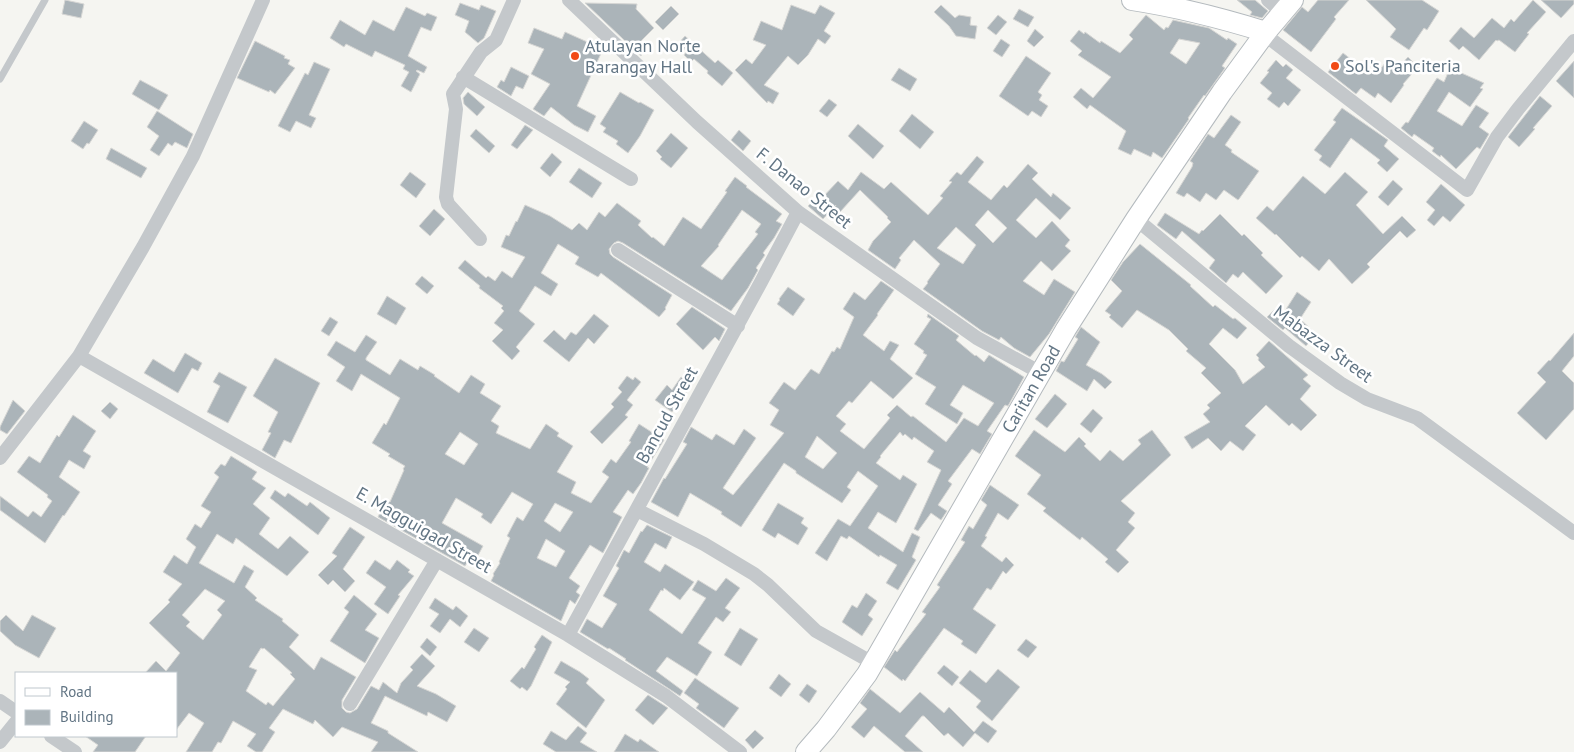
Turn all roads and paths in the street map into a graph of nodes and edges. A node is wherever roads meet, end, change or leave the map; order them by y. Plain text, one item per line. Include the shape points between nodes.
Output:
1 (45, 0) edge
2 (263, 0) edge
3 (514, 0) edge
4 (569, 0) edge
5 (1132, 0) edge
6 (1281, 4) edge
7 (1265, 33) junction
8 (1574, 41) edge
9 (463, 77) junction
10 (0, 79) edge
11 (631, 178) dead end
12 (798, 212) junction
13 (1136, 218) junction
14 (480, 239) dead end
15 (618, 250) dead end
16 (738, 326) junction
17 (79, 356) junction
18 (1041, 373) junction
19 (0, 458) edge
20 (636, 510) junction
21 (1574, 533) edge
22 (437, 560) junction
23 (568, 634) junction
24 (873, 663) junction
25 (0, 701) edge
26 (350, 704) dead end
27 (15, 711) edge
28 (15, 723) edge
29 (52, 737) edge
30 (0, 742) edge
31 (75, 752) edge
32 (740, 752) edge
33 (806, 752) edge

1 - 10 lane
2 - 17 street via 193,156
3 - 9 street via 496,40 481,52
4 - 12 street, F. Danao Street via 697,122
5 - 7 main road via 1211,15
6 - 7 main road, Caritan Road
7 - 8 street via 1466,190 1497,137
7 - 13 main road, Caritan Road
9 - 11 street
9 - 14 street via 453,94 456,109 446,197 448,204
12 - 16 street, Bancud Street
12 - 18 street, F. Danao Street via 977,338
13 - 18 main road, Caritan Road
13 - 21 street, Mabazza Street via 1289,346 1340,383 1367,399 1416,418
15 - 16 street
16 - 20 street, Bancud Street
17 - 19 street
17 - 22 street, E. Magguigad Street
18 - 24 main road, Caritan Road
20 - 23 street, Bancud Street
20 - 24 street via 704,544 754,574 816,631
22 - 23 street, E. Magguigad Street
22 - 26 street
23 - 32 street, E. Magguigad Street via 666,696
24 - 33 main road, Caritan Road
25 - 27 street
28 - 30 street
29 - 31 street

